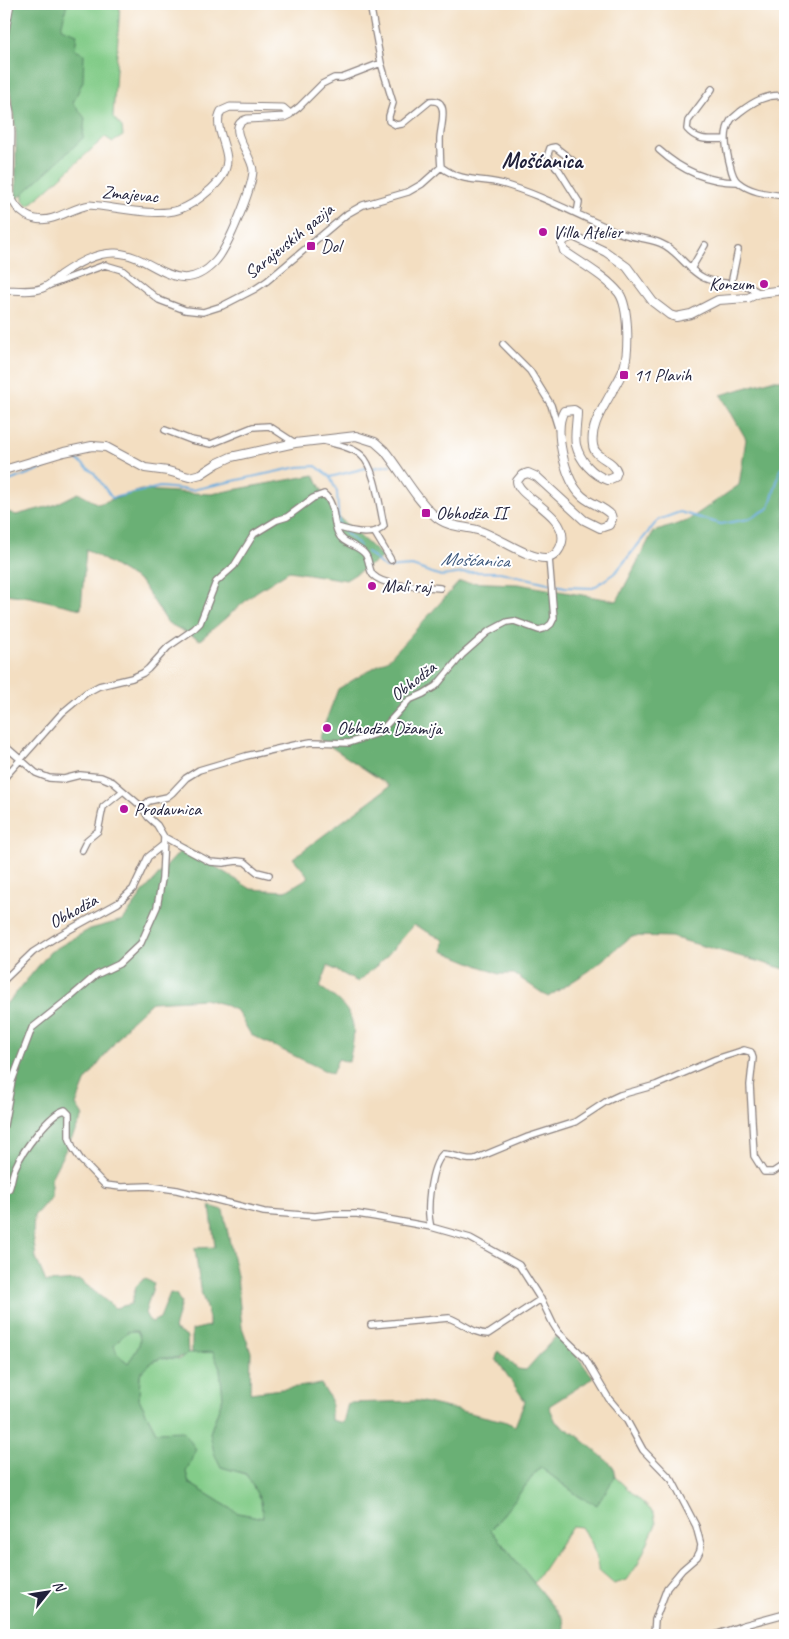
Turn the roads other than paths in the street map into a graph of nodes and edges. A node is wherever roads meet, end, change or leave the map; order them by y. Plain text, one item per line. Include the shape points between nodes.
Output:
1 (10, 4) edge
2 (370, 4) edge
3 (4, 38) edge
4 (381, 63) junction
5 (4, 83) edge
6 (712, 89) dead end
7 (785, 96) edge
8 (290, 114) junction
9 (11, 133) junction
10 (725, 139) junction
11 (4, 142) edge
12 (659, 150) dead end
13 (573, 161) dead end
14 (441, 167) junction
15 (736, 182) junction
16 (785, 196) edge
17 (577, 213) junction
18 (705, 245) dead end
19 (738, 250) dead end
20 (691, 269) junction
21 (731, 284) junction
22 (45, 287) junction
23 (4, 290) edge
24 (785, 290) edge
25 (760, 293) junction
26 (503, 344) dead end
27 (165, 430) dead end
28 (559, 431) junction
29 (320, 440) junction
30 (296, 443) junction
31 (4, 470) edge
32 (337, 527) junction
33 (375, 533) junction
34 (549, 558) junction
35 (391, 560) dead end
36 (440, 588) dead end
37 (4, 746) edge
38 (20, 758) junction
39 (4, 778) edge
40 (123, 791) junction
41 (142, 807) junction
42 (164, 837) junction
43 (163, 845) junction
44 (82, 850) dead end
45 (269, 875) dead end
46 (4, 980) edge
47 (4, 1125) edge
48 (785, 1164) edge
49 (4, 1190) edge
50 (431, 1227) junction
51 (541, 1299) junction
52 (371, 1324) dead end
53 (785, 1614) edge
54 (654, 1635) edge
55 (715, 1635) edge

1 - 3 street
2 - 4 street
4 - 8 street via 328,80
4 - 14 street via 393,103 389,121 396,125 406,122 434,100 443,109
5 - 9 street, Zmajevac
6 - 10 street via 688,121 687,129 692,136
7 - 10 street via 772,95 747,107 731,120
8 - 9 street, Zmajevac via 285,108 225,108 219,114 227,160 222,177 197,201 166,212 90,205 51,219 26,216 17,209 10,194
8 - 22 street via 247,119 237,126 252,163 251,181 226,247 206,270 182,278 126,254 114,253 96,255 81,262
9 - 11 street
10 - 15 street
12 - 15 street via 678,166 699,176
13 - 17 street via 555,147 550,148 550,160 577,197
14 - 17 street via 458,177 502,184 534,194
14 - 22 street, Sarajevskih gazija via 408,192 363,205 347,214 267,281 213,310 185,310 159,300 122,270 105,265
15 - 16 street via 754,192
17 - 20 street via 635,238 663,244
18 - 20 street
19 - 21 street
20 - 21 street via 707,280
21 - 25 street
22 - 23 street
24 - 25 main road
25 - 28 main road via 748,298 718,300 691,314 676,317 653,302 627,267 578,237 568,237 562,244 564,251 610,283 626,308 624,369 593,433 593,448 616,468 615,477 601,478 582,460 576,444 578,412 564,411
26 - 28 street via 530,371 551,405
27 - 30 street via 211,444 253,427 269,426
28 - 34 main road via 572,483 588,501 611,514 612,519 609,525 600,528 584,520 536,477 528,473 522,475 517,481 519,489 552,516 562,537 560,549
29 - 30 main road
29 - 33 street via 361,454 368,462 384,526
29 - 34 main road via 356,436 375,442 391,458 424,505 446,524 479,531 537,557
30 - 31 main road via 231,457 189,477 145,468 106,447 92,446
32 - 33 street
32 - 36 street via 341,538 365,553 372,574 383,582
32 - 38 street via 329,498 324,494 254,534 234,566 216,582 200,623 194,629 168,647 144,672 86,693 62,713
33 - 35 street
34 - 41 street, Obhodža via 554,618 551,624 539,630 514,621 488,632 436,686 409,700 379,733 349,743 295,745 198,770 167,797 149,801
37 - 38 street
38 - 39 street
38 - 40 street via 36,773 49,778 101,777
40 - 41 street
40 - 44 street via 103,808 98,831 87,840
41 - 42 street
42 - 43 street
42 - 45 street via 210,862 245,862 258,872
43 - 46 street, Obhodža via 148,857 132,889 118,903 33,952
43 - 47 street via 157,907 141,943 119,964 96,975 32,1028 12,1081
48 - 50 street via 773,1172 764,1172 754,1156 750,1085 753,1058 751,1052 744,1050 656,1085 620,1095 575,1122 528,1137 475,1160 443,1154 432,1179 428,1217
49 - 50 street via 8,1189 16,1166 35,1137 59,1111 65,1110 69,1114 69,1137 73,1148 106,1185 177,1190 264,1212 315,1216 357,1214
50 - 51 street via 470,1238 520,1265
51 - 52 street via 488,1334 448,1318
51 - 54 street via 553,1324 584,1358 644,1450 672,1480 696,1526 700,1551 667,1588 655,1620
53 - 55 street

